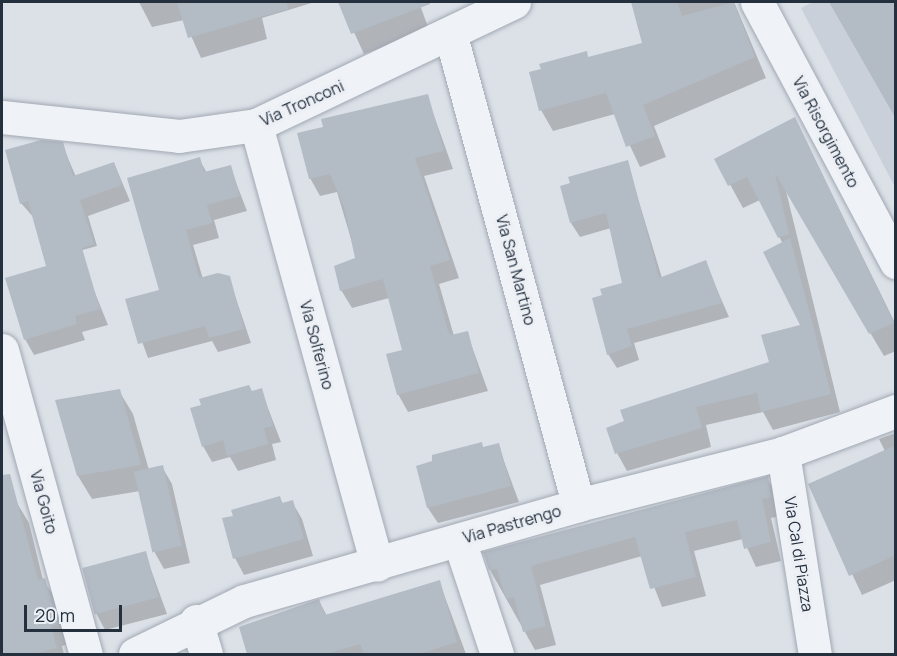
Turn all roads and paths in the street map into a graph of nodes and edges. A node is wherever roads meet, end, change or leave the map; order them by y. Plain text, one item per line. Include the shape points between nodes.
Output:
1 (514, 2) edge
2 (757, 2) edge
3 (451, 36) junction
4 (2, 117) edge
5 (256, 124) junction
6 (896, 262) edge
7 (2, 350) edge
8 (896, 411) edge
9 (783, 453) junction
10 (578, 505) junction
11 (459, 540) junction
12 (377, 565) junction
13 (196, 621) junction
14 (86, 654) edge
15 (135, 654) edge
16 (206, 654) edge
17 (496, 654) edge
18 (815, 654) edge

1 - 3 street, Via Tronconi
2 - 6 street, Via Risorgimento
3 - 5 street, Via Tronconi
3 - 10 street, Via San Martino
4 - 5 street, Via Tronconi via 180,136
5 - 12 street, Via Solferino
7 - 14 street, Via Goito
8 - 9 street, Via Pastrengo
9 - 10 street, Via Pastrengo
9 - 18 street, Via Cal di Piazza
10 - 11 street, Via Pastrengo
11 - 12 street, Via Pastrengo
11 - 17 street
12 - 13 street, Via Pastrengo via 244,601
13 - 15 street, Via Pastrengo
13 - 16 street

